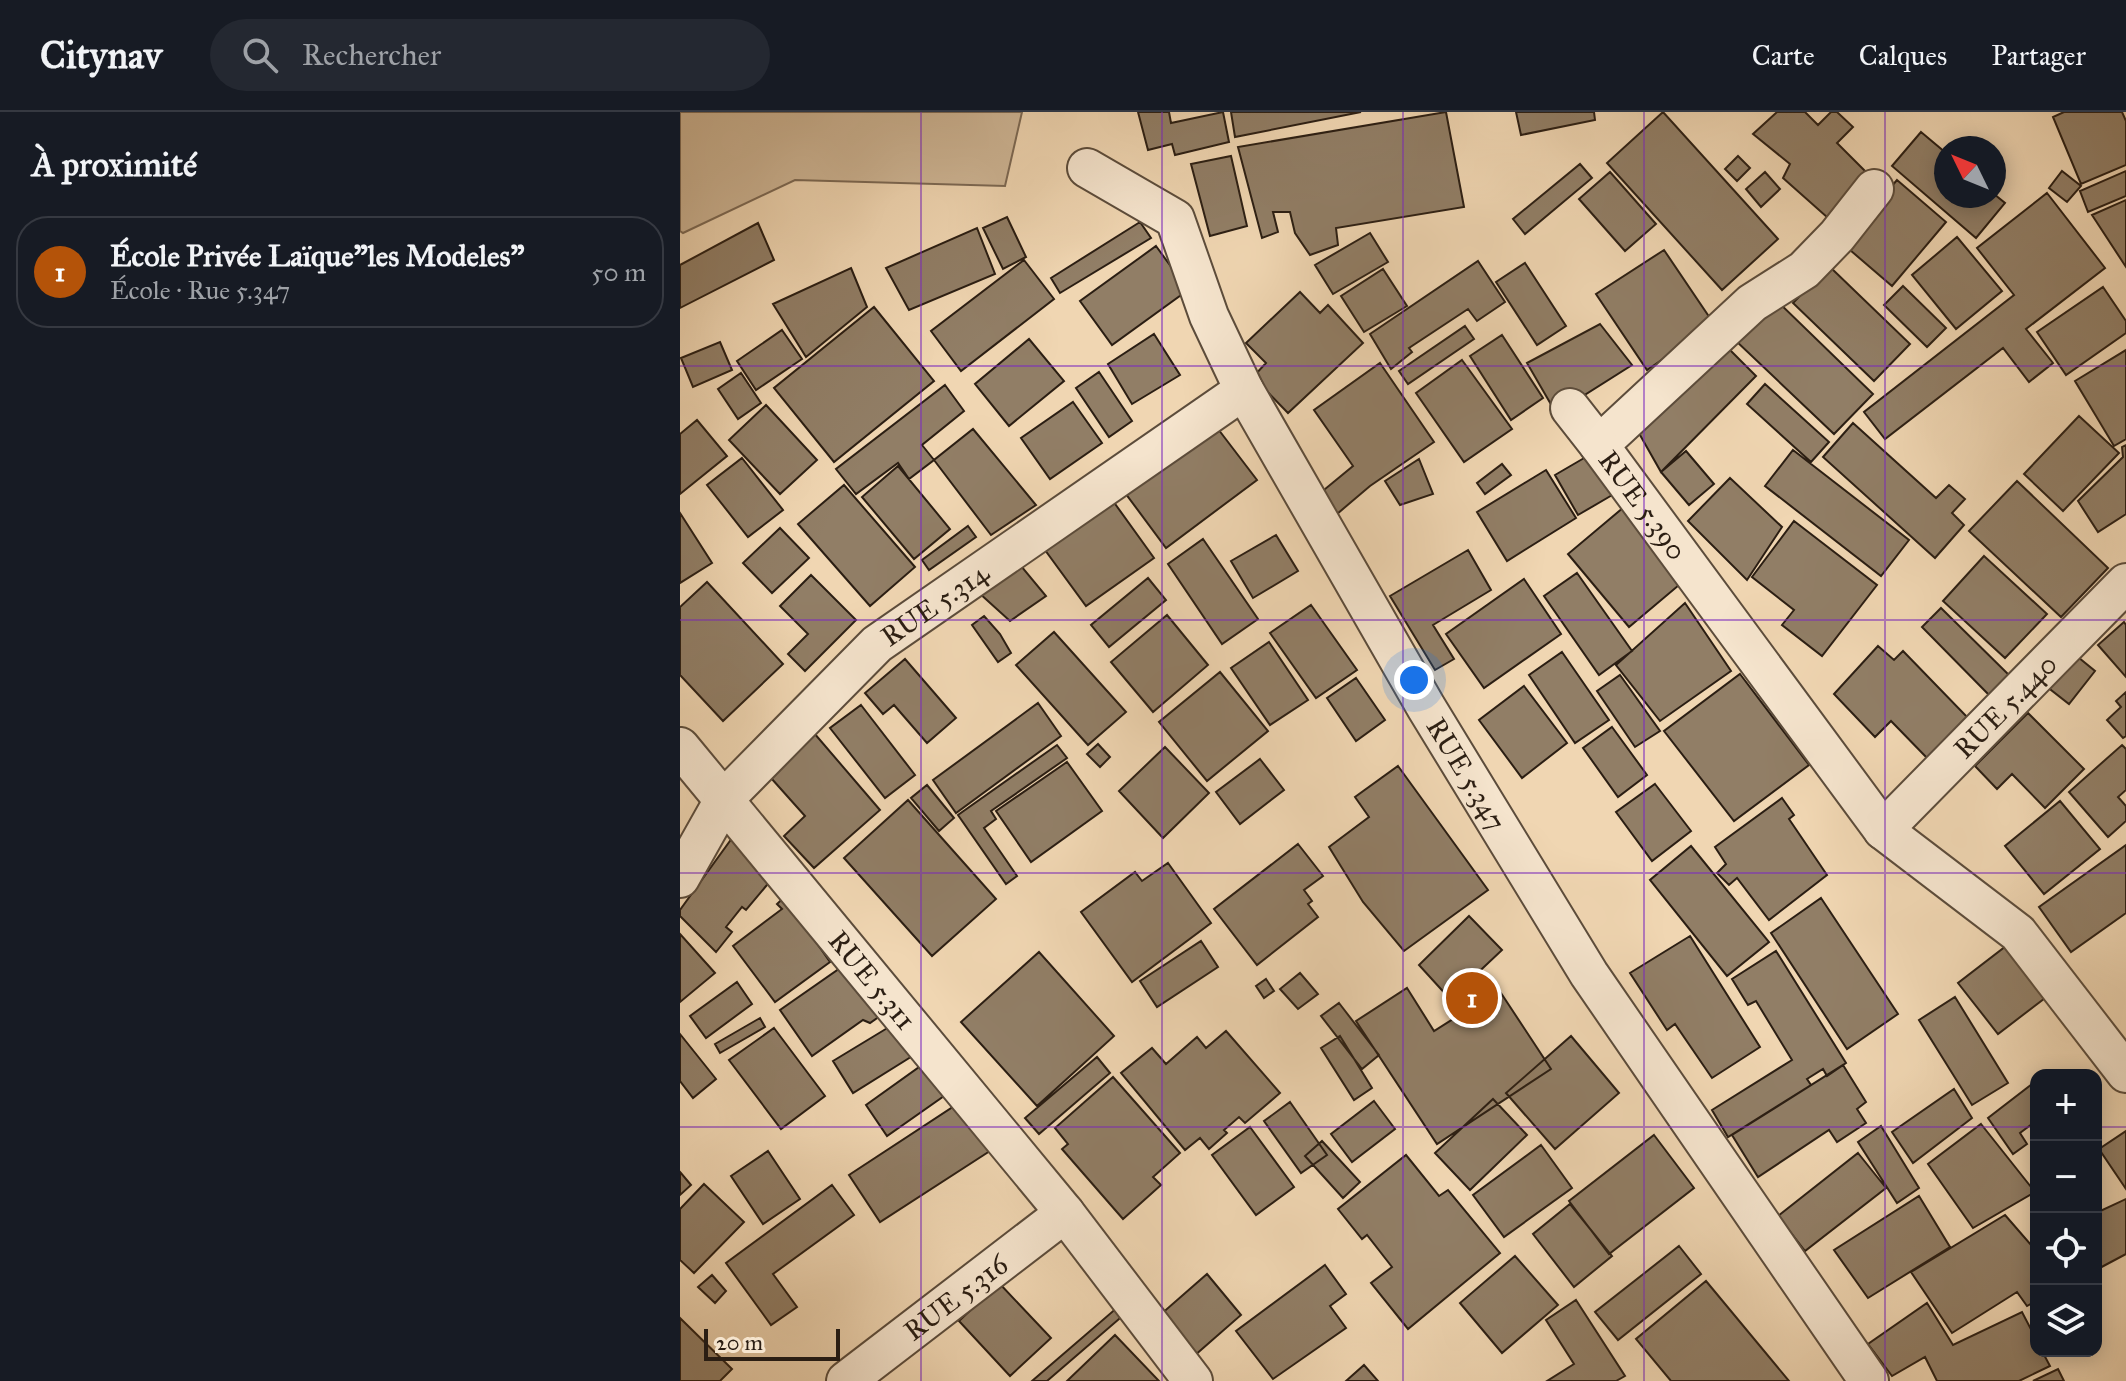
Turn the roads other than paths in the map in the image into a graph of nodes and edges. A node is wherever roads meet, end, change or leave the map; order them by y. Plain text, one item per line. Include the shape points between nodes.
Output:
1 (1087, 168) dead end
2 (1874, 189) dead end
3 (1244, 390) junction
4 (1570, 408) dead end
5 (1599, 445) junction
6 (2126, 583) edge
7 (680, 747) edge
8 (725, 798) junction
9 (1883, 830) junction
10 (680, 878) edge
11 (2126, 1073) edge
12 (1065, 1213) junction
13 (846, 1381) edge
14 (1193, 1381) edge
15 (1869, 1381) edge

1 - 3 street, RUE 5.347 via 1175,219 1209,316
2 - 5 street, RUE 5.390 via 1804,270 1752,303
3 - 8 street, RUE 5.314 via 877,644
3 - 15 street, RUE 5.347 via 1426,707 1589,974
4 - 5 street
5 - 9 street, RUE 5.390
6 - 9 street, RUE 5.440
7 - 8 street, RUE 5.311
8 - 10 street, RUE 5.314
8 - 12 street, RUE 5.311
9 - 11 street, RUE 5.390 via 2018,933
12 - 13 street, RUE 5.316
12 - 14 street, RUE 5.311

